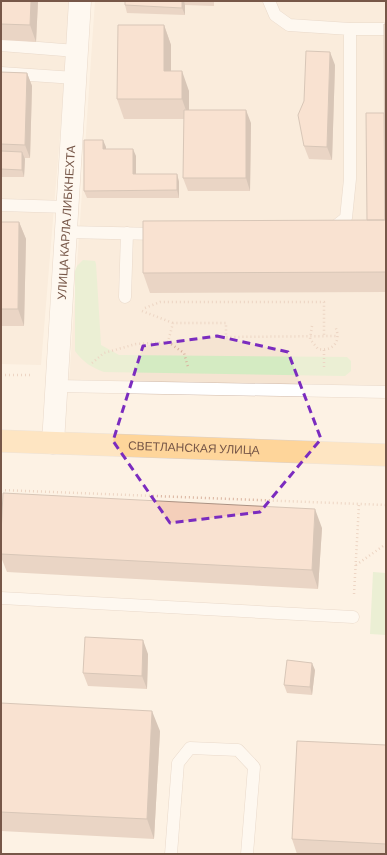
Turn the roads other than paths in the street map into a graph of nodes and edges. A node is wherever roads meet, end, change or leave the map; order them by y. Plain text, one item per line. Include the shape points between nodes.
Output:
1 (80, 1) edge
2 (268, 1) edge
3 (350, 29) junction
4 (386, 30) edge
5 (1, 45) edge
6 (76, 51) junction
7 (1, 73) edge
8 (74, 78) junction
9 (1, 205) edge
10 (67, 207) junction
11 (66, 232) junction
12 (126, 233) junction
13 (173, 234) edge
14 (325, 236) edge
15 (125, 297) dead end
16 (56, 386) junction
17 (386, 392) edge
18 (1, 441) edge
19 (53, 443) junction
20 (386, 455) edge
21 (1, 598) edge
22 (353, 616) road end
23 (171, 854) edge
24 (247, 854) edge

1 - 6 street, УЛИЦА КАРЛА ЛИБКНЕХТА
2 - 3 lane via 275,15 289,25
3 - 4 lane
3 - 14 lane via 349,195 346,218
5 - 6 lane
6 - 8 street, УЛИЦА КАРЛА ЛИБКНЕХТА
7 - 8 lane
8 - 10 street, УЛИЦА КАРЛА ЛИБКНЕХТА
9 - 10 lane
10 - 11 street, УЛИЦА КАРЛА ЛИБКНЕХТА
11 - 12 lane
11 - 16 street, УЛИЦА КАРЛА ЛИБКНЕХТА
12 - 13 lane
12 - 15 lane
16 - 17 lane
16 - 19 street, УЛИЦА КАРЛА ЛИБКНЕХТА
18 - 19 main road, СВЕТЛАНСКАЯ УЛИЦА
19 - 20 main road, СВЕТЛАНСКАЯ УЛИЦА
21 - 22 lane
23 - 24 lane via 178,763 190,748 238,750 254,767

